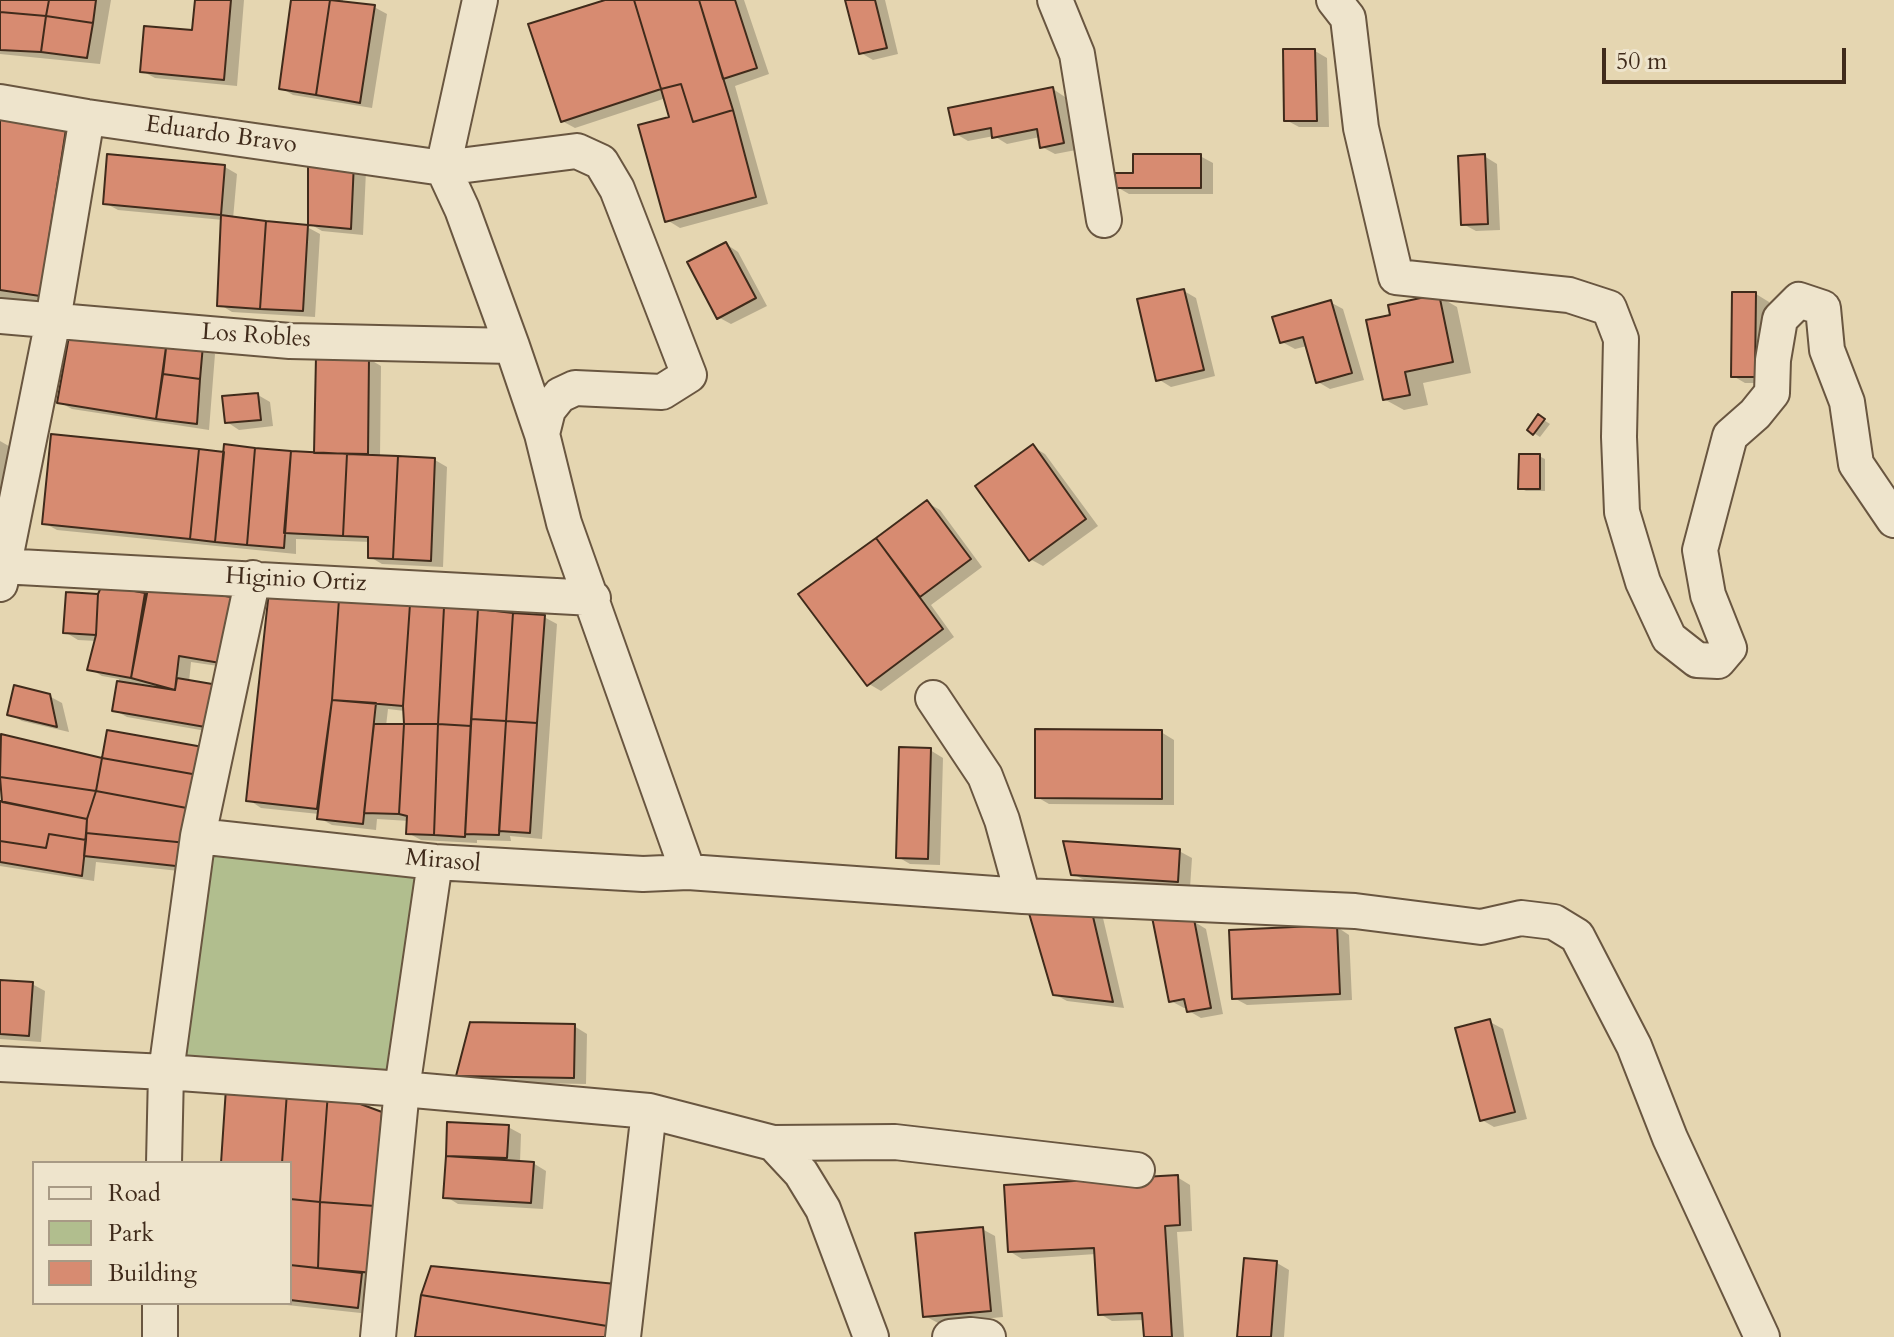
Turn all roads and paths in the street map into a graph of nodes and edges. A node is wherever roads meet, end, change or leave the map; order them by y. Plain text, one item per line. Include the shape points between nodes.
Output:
1 (480, 0) edge
2 (1055, 0) edge
3 (1334, 0) edge
4 (0, 102) edge
5 (87, 117) junction
6 (443, 168) junction
7 (1104, 220) dead end
8 (0, 316) edge
9 (53, 320) junction
10 (512, 346) junction
11 (542, 434) junction
12 (1894, 520) edge
13 (1, 572) edge
14 (253, 578) junction
15 (593, 598) junction
16 (933, 698) dead end
17 (198, 836) junction
18 (435, 862) junction
19 (688, 872) junction
20 (1023, 896) junction
21 (0, 1064) edge
22 (166, 1072) junction
23 (402, 1089) junction
24 (649, 1111) junction
25 (773, 1143) junction
26 (164, 1161) edge
27 (1137, 1170) dead end
28 (160, 1305) edge
29 (160, 1337) edge
30 (378, 1337) edge
31 (623, 1337) edge
32 (871, 1337) edge
33 (950, 1337) edge
34 (988, 1337) edge
35 (1762, 1337) edge

1 - 6 street
2 - 7 street via 1077,54
3 - 12 street via 1348,18 1361,128 1396,277 1569,295 1609,308 1621,339 1622,512 1643,582 1669,638 1697,660 1718,661 1729,648 1708,595 1700,550 1730,436 1772,393 1780,319 1799,300 1823,308 1827,350 1847,402 1856,464
4 - 5 street, Eduardo Bravo
5 - 6 street, Eduardo Bravo
5 - 9 street
6 - 10 street
6 - 11 street, Eduardo Bravo via 577,151 601,162 617,189 683,358 689,375 662,392 575,388 560,395 548,410
8 - 9 street, Los Robles
9 - 10 street, Los Robles via 290,341
9 - 13 street
10 - 11 street
11 - 15 street via 564,523
13 - 14 street, Higinio Ortiz
14 - 15 street, Higinio Ortiz
14 - 17 street
15 - 19 street
16 - 20 street via 985,776
17 - 18 street, Mirasol
17 - 22 street
18 - 19 street, Mirasol
18 - 23 street
19 - 20 street, Mirasol
20 - 35 street, Mirasol via 1355,911 1481,927 1521,918 1566,929 1577,936 1634,1046 1670,1138
21 - 22 street
22 - 23 street
22 - 26 street
23 - 24 street
23 - 30 street
24 - 25 street
24 - 31 street
25 - 27 street via 895,1142
25 - 32 street via 801,1173 823,1209
28 - 29 street
33 - 34 street

